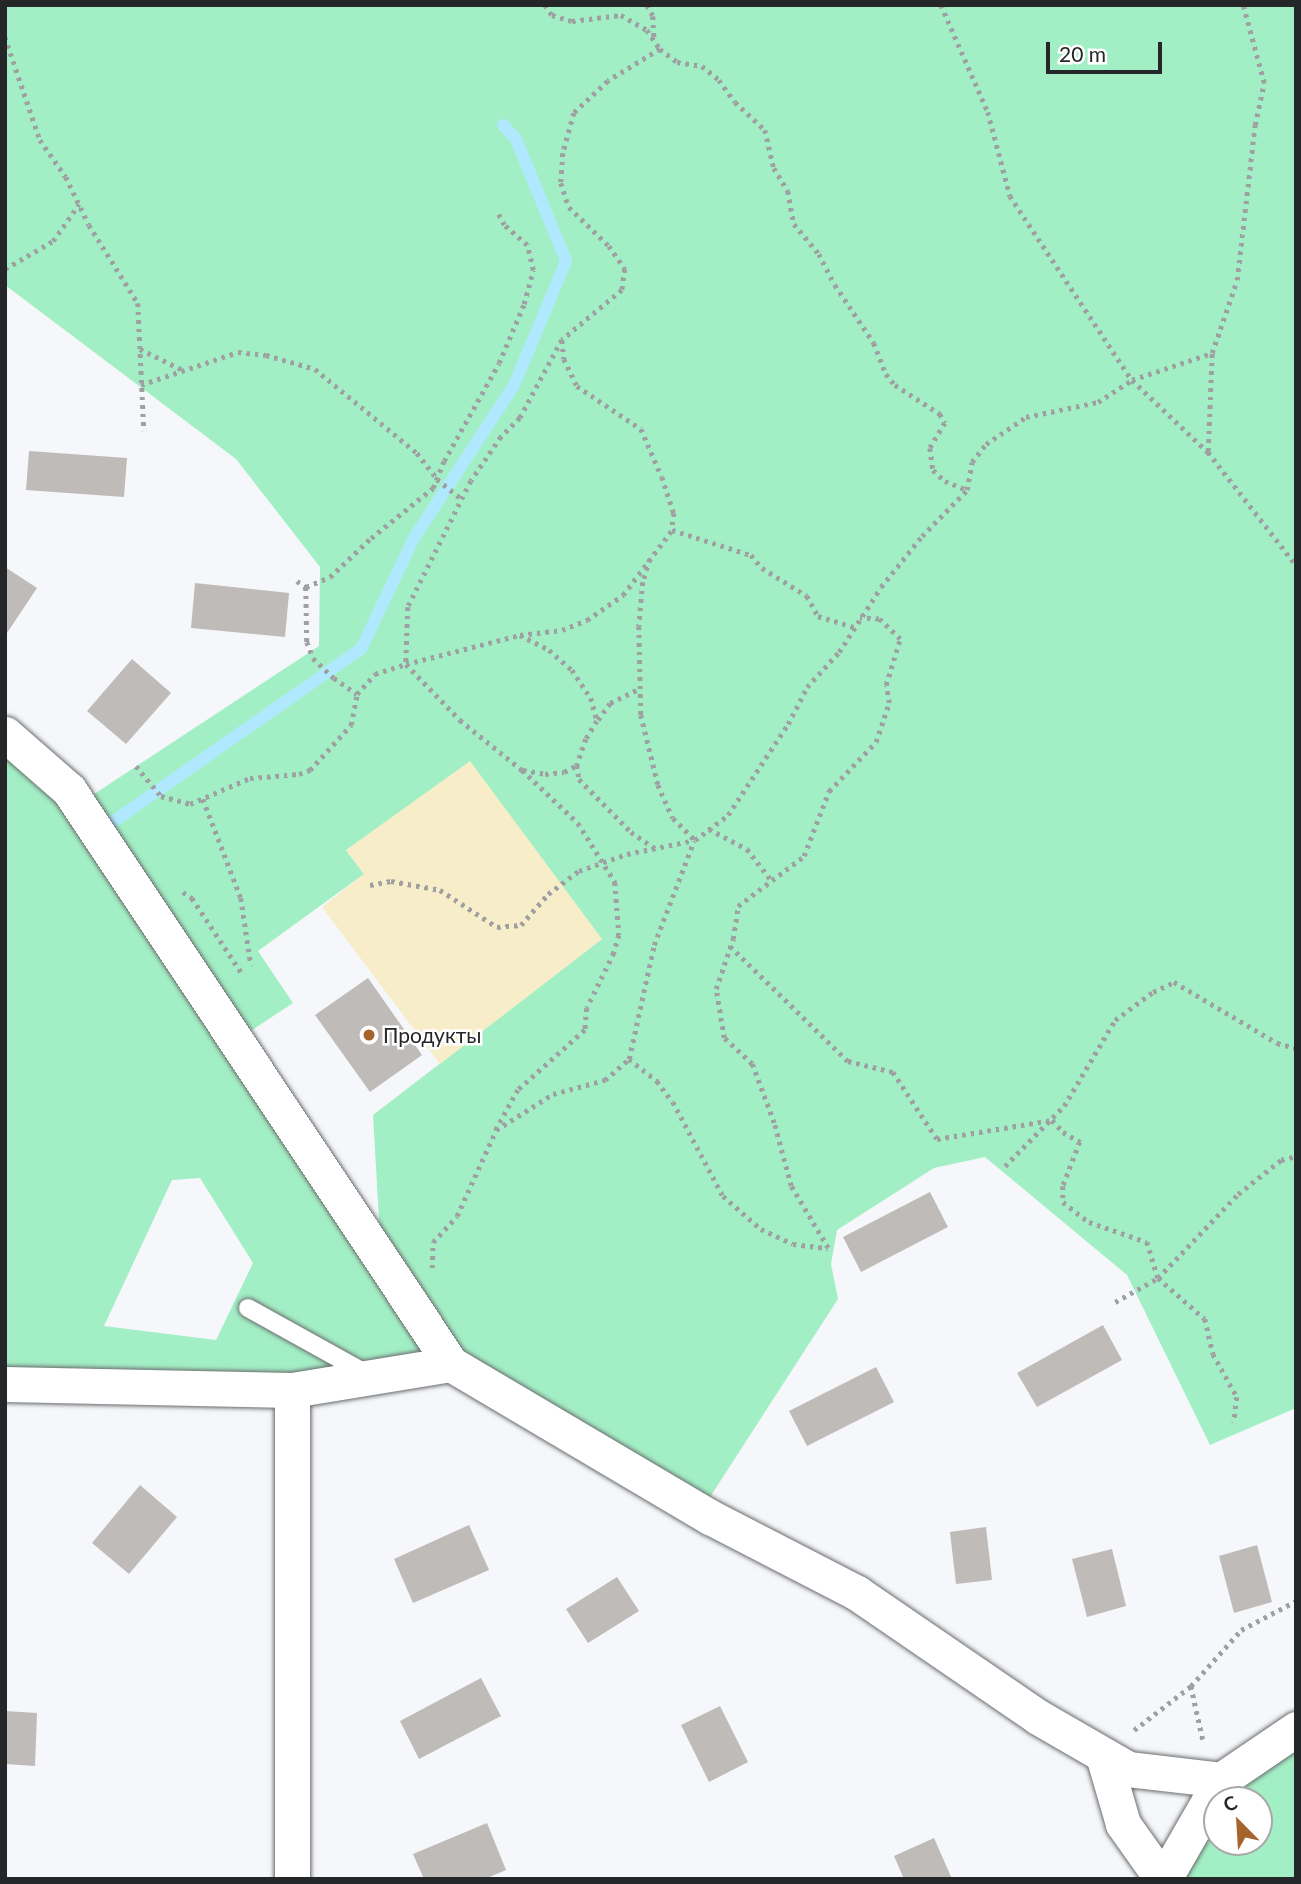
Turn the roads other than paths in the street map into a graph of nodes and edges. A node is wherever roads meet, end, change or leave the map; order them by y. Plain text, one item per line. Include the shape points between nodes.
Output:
1 (5, 734) edge
2 (248, 1308) dead end
3 (451, 1364) junction
4 (370, 1376) junction
5 (5, 1384) edge
6 (292, 1390) junction
7 (1296, 1729) edge
8 (1103, 1755) junction
9 (1223, 1776) junction
10 (292, 1879) edge
11 (1163, 1879) edge

1 - 3 street via 69,790
2 - 4 lane
3 - 4 street
3 - 8 street via 710,1517 857,1593 1038,1717
4 - 6 street
5 - 6 street
6 - 10 street
7 - 9 street
8 - 9 street via 1128,1769
8 - 11 street via 1123,1824
9 - 11 street

